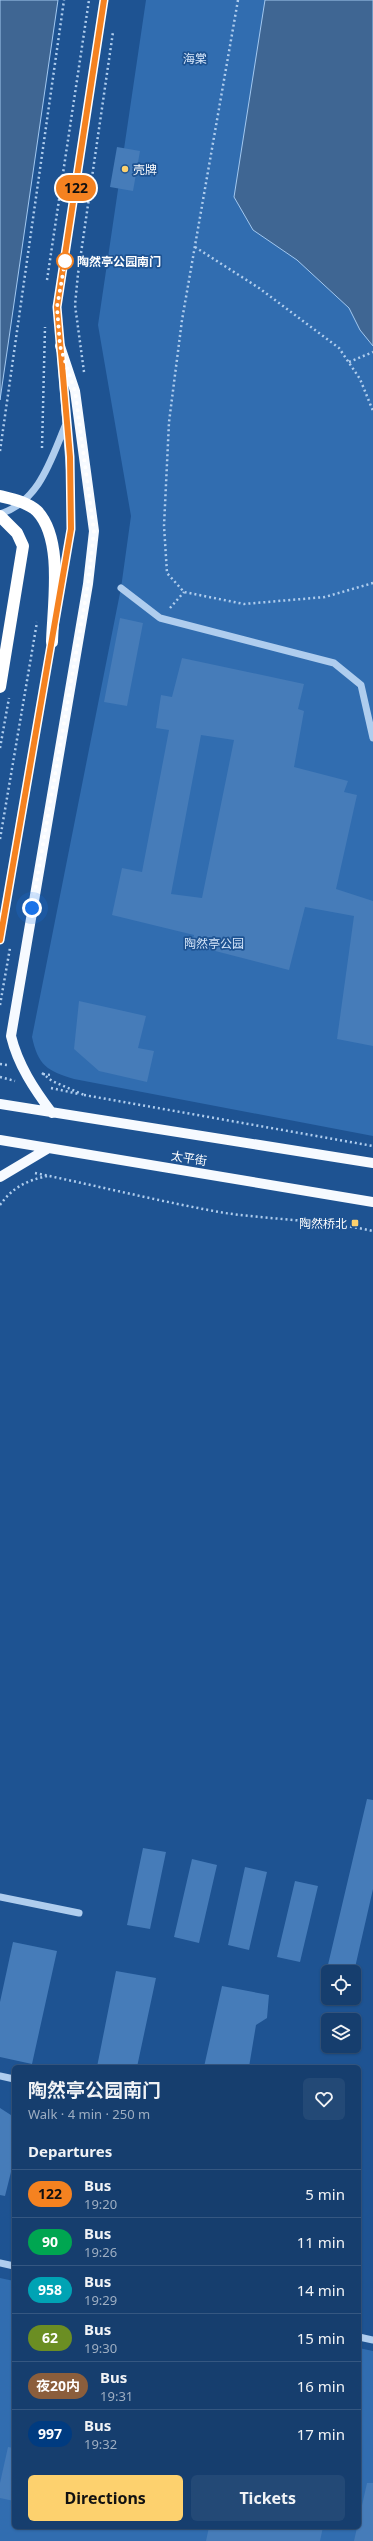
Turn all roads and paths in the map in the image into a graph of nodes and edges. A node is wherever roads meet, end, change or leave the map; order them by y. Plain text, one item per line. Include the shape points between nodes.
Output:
1 (64, 0) edge
2 (89, 0) edge
3 (104, 0) edge
4 (238, 0) edge
5 (195, 248) junction
6 (46, 284) dead end
7 (45, 321) dead end
8 (60, 346) junction
9 (373, 352) edge
10 (349, 362) junction
11 (373, 411) edge
12 (66, 422) junction
13 (42, 450) dead end
14 (0, 451) edge
15 (1, 496) edge
16 (24, 503) junction
17 (0, 515) edge
18 (373, 583) edge
19 (121, 588) dead end
20 (184, 592) junction
21 (38, 615) dead end
22 (160, 618) junction
23 (52, 642) junction
24 (5, 690) edge
25 (373, 738) edge
26 (0, 748) edge
27 (0, 839) edge
28 (0, 940) edge
29 (0, 1077) edge
30 (31, 1084) junction
31 (0, 1104) edge
32 (52, 1113) junction
33 (0, 1140) edge
34 (373, 1146) edge
35 (47, 1149) junction
36 (373, 1163) edge
37 (16, 1169) junction
38 (49, 1176) junction
39 (0, 1177) edge
40 (373, 1202) edge
41 (0, 1205) edge
42 (373, 1231) edge
43 (0, 1896) edge
44 (79, 1913) dead end
45 (0, 2076) edge
46 (12, 2079) edge
47 (0, 2263) edge
48 (12, 2266) edge
49 (361, 2337) edge
50 (373, 2340) edge

1 - 14 path
2 - 6 path
3 - 8 street via 57,307
4 - 5 path
5 - 10 path via 259,288 340,348
5 - 20 path via 169,422 164,526 166,573
7 - 13 path
8 - 12 street
8 - 30 main road via 75,391 94,531 88,584 12,1023 11,1036 15,1053
9 - 10 path
10 - 11 path via 360,379
12 - 16 street via 39,485
12 - 23 street via 71,483 71,529
15 - 16 highway
16 - 17 street
16 - 23 highway via 36,510 52,537
17 - 24 highway via 17,533 23,546
18 - 20 path via 325,597 244,604
19 - 22 street
20 - 22 path
21 - 27 path
22 - 25 street via 334,663 361,685
23 - 28 street
24 - 26 path
29 - 30 path
30 - 32 main road
30 - 34 path
31 - 32 main road, 太平街
32 - 36 main road, 太平街
33 - 35 main road, 太平街
35 - 37 main road
35 - 40 main road, 太平街
37 - 38 path
37 - 39 main road
38 - 41 path via 30,1180 14,1188
38 - 42 path via 224,1212 267,1219 312,1221
43 - 44 street
45 - 46 street
47 - 48 street
49 - 50 street

